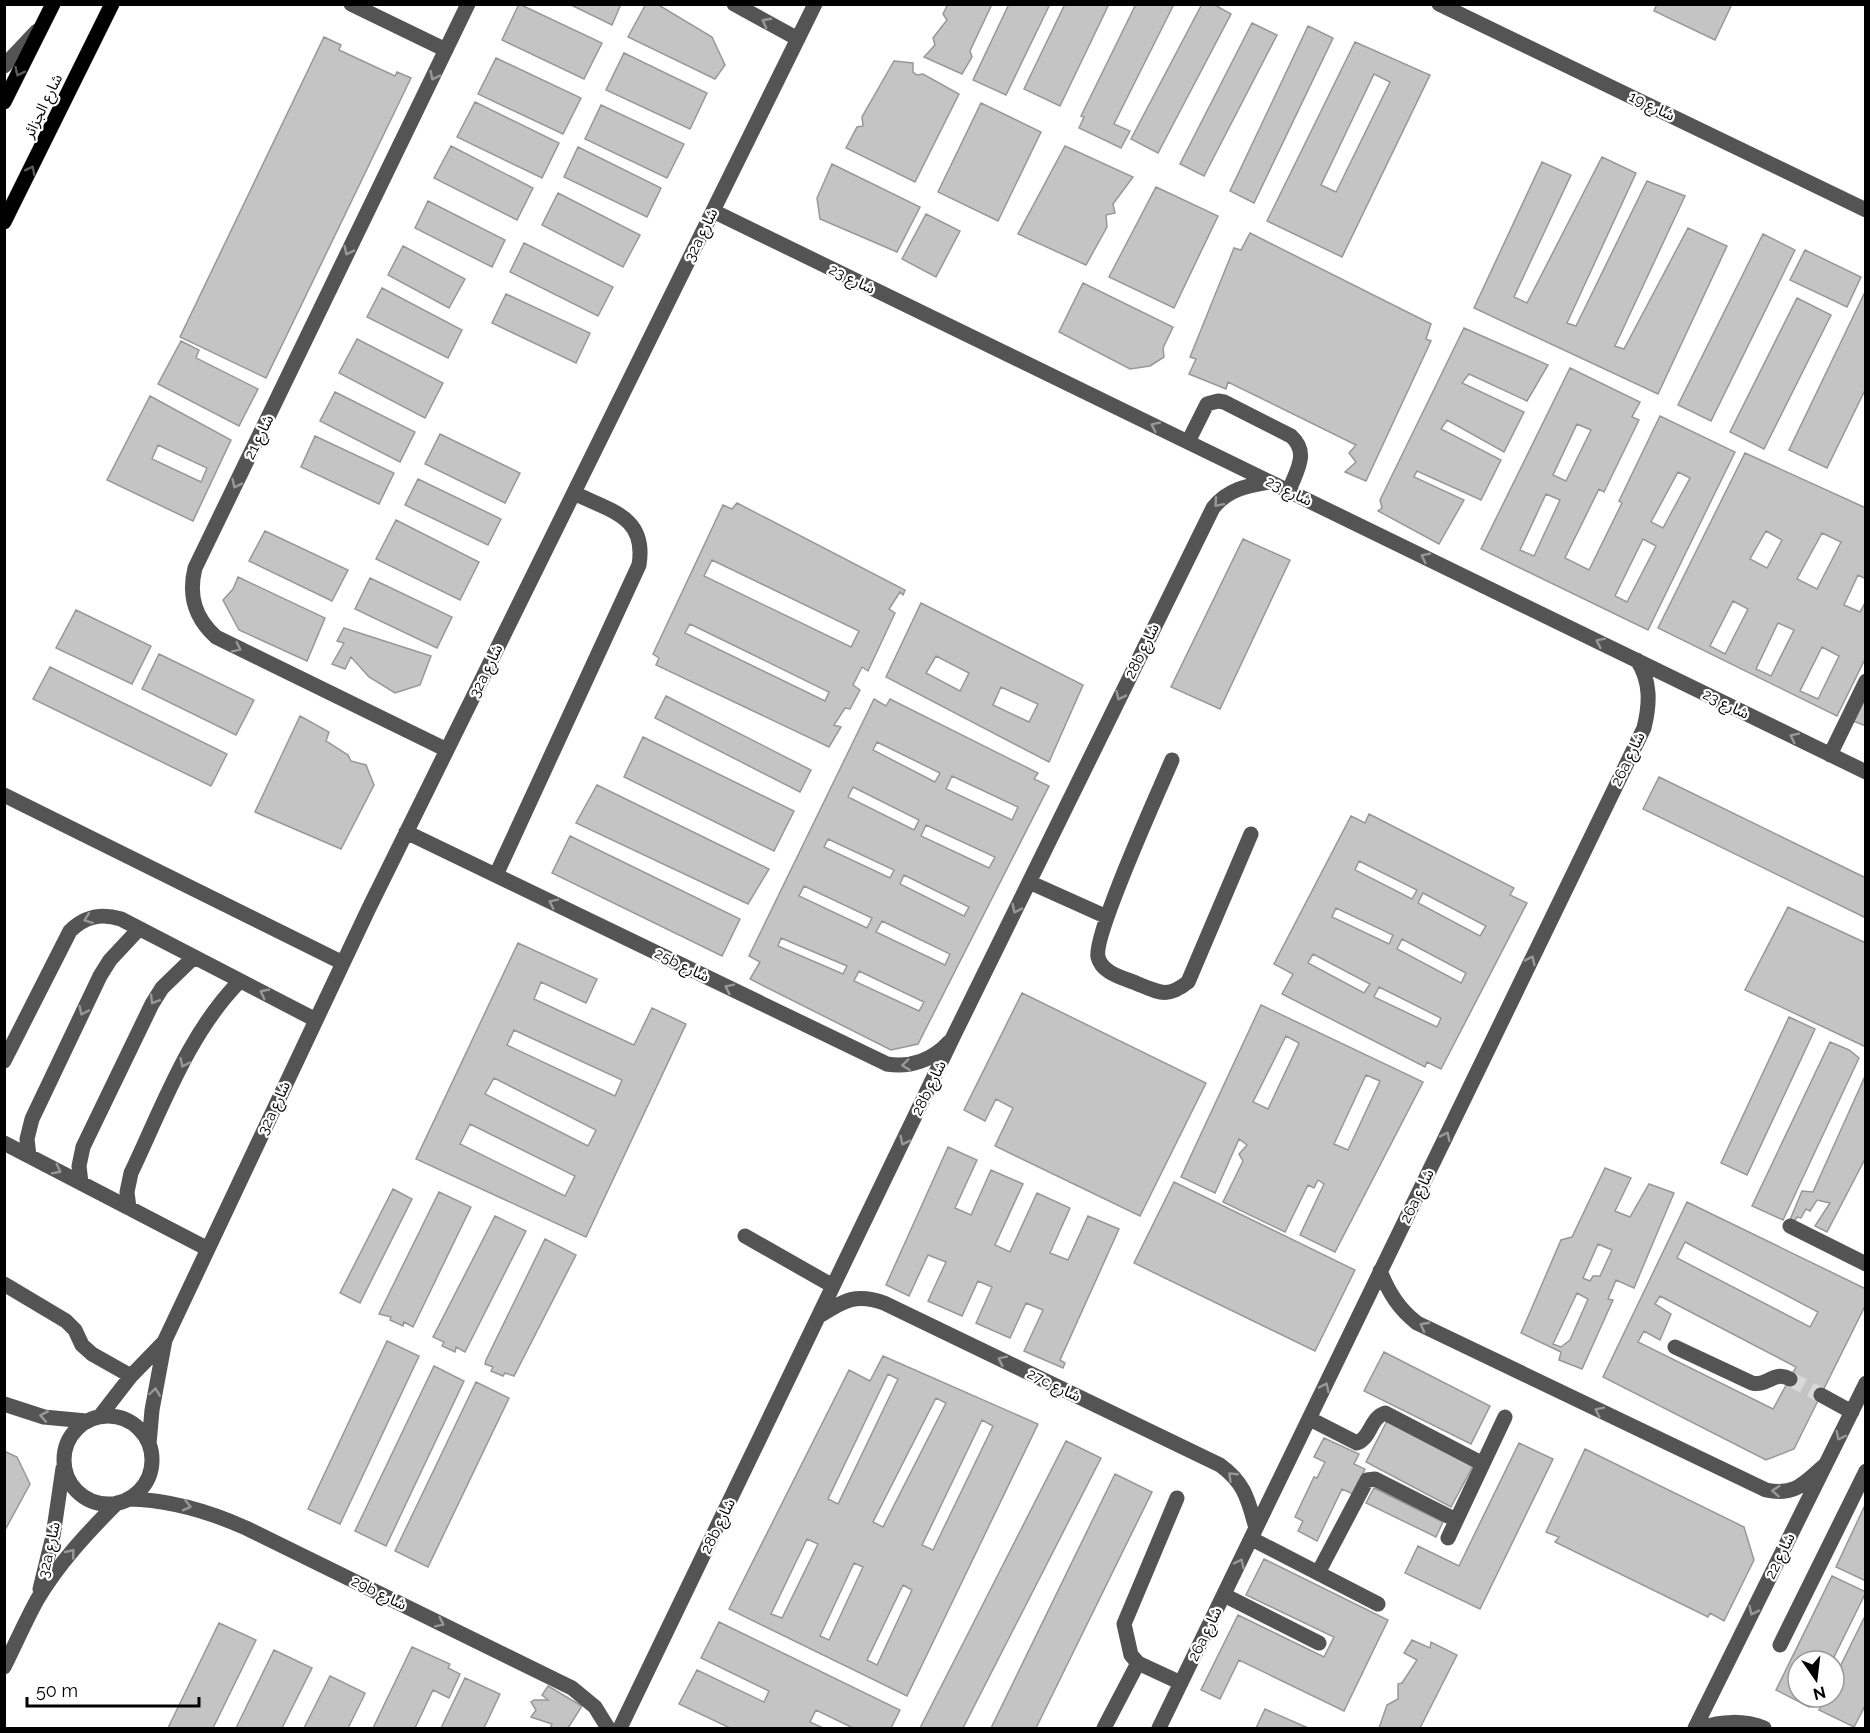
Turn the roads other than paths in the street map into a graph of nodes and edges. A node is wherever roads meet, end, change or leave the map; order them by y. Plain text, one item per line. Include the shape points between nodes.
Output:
1 (53, 4) edge
2 (112, 4) edge
3 (351, 4) edge
4 (468, 4) edge
5 (734, 4) edge
6 (815, 4) edge
7 (1439, 4) edge
8 (43, 24) junction
9 (798, 39) junction
10 (446, 50) junction
11 (4, 66) edge
12 (4, 102) edge
13 (1866, 210) edge
14 (713, 211) junction
15 (4, 222) edge
16 (1188, 442) junction
17 (1270, 482) junction
18 (1288, 491) junction
19 (574, 493) junction
20 (1637, 660) junction
21 (1866, 681) edge
22 (447, 750) junction
23 (1830, 755) junction
24 (1172, 760) dead end
25 (1866, 772) edge
26 (4, 795) edge
27 (406, 832) junction
28 (1251, 834) dead end
29 (496, 875) junction
30 (1029, 882) junction
31 (1107, 917) junction
32 (139, 929) junction
33 (194, 957) junction
34 (343, 963) junction
35 (240, 981) junction
36 (316, 1020) junction
37 (954, 1035) junction
38 (4, 1061) edge
39 (4, 1143) edge
40 (29, 1156) junction
41 (81, 1183) junction
42 (129, 1208) junction
43 (1790, 1226) dead end
44 (745, 1236) dead end
45 (208, 1249) junction
46 (1866, 1264) edge
47 (1380, 1271) junction
48 (4, 1284) edge
49 (834, 1286) junction
50 (820, 1315) junction
51 (165, 1340) junction
52 (1675, 1347) dead end
53 (131, 1376) junction
54 (1790, 1378) tunnel mouth
55 (1866, 1383) edge
56 (1821, 1395) tunnel mouth
57 (4, 1404) edge
58 (1852, 1412) junction
59 (1505, 1417) dead end
60 (93, 1419) junction
61 (1310, 1419) junction
62 (149, 1444) junction
63 (63, 1464) junction
64 (1483, 1464) junction
65 (1825, 1465) junction
66 (1866, 1471) edge
67 (1177, 1498) dead end
68 (123, 1501) junction
69 (1456, 1520) junction
70 (1254, 1533) junction
71 (1448, 1538) dead end
72 (1318, 1573) junction
73 (1224, 1595) junction
74 (37, 1600) junction
75 (1378, 1604) dead end
76 (1319, 1643) dead end
77 (1780, 1645) dead end
78 (1138, 1664) junction
79 (4, 1667) edge
80 (1181, 1683) junction
81 (608, 1728) edge
82 (620, 1728) edge
83 (1104, 1728) edge
84 (1159, 1728) edge
85 (1695, 1728) edge
86 (1701, 1728) edge
87 (1764, 1728) edge

1 - 8 main road
15 -> 2 main road, شارع الجزائر
3 - 10 street
4 - 10 street, شارع 21
9 -> 5 street
6 - 9 street, 32a شارع
7 - 13 street, شارع 19
8 - 11 street
8 -> 12 main road
9 - 14 street, 32a شارع
10 -> 22 street, شارع 21 via 195,568 191,591 198,615 216,637
16 -> 14 street, شارع 23
14 - 19 street, 32a شارع
16 - 17 street, شارع 23
16 - 18 street via 1203,408 1212,402 1224,402 1297,441 1302,458
17 - 18 street, شارع 23
17 -> 30 street, 28b شارع via 1234,490 1213,508
20 -> 18 street, شارع 23
19 - 22 street, 32a شارع
19 - 29 street via 627,519 642,549 639,565
23 -> 20 street, شارع 23
47 -> 20 street, 26a شارع via 1644,728 1649,697 1644,670
21 - 23 street
22 - 27 street, 32a شارع
23 - 25 street, شارع 23
24 - 31 street
26 - 34 street
27 - 29 street, 25b شارع
27 - 34 street, 32a شارع
28 - 31 street via 1188,982 1177,991 1161,994 1104,969 1098,958 1098,945
37 -> 29 street, 25b شارع via 935,1055 922,1061 887,1064
30 - 31 street
30 -> 37 street, 28b شارع
32 - 33 street
32 -> 38 street via 110,916 98,915 78,923 70,931
32 -> 40 street via 110,960 92,993 32,1119 27,1138
33 - 35 street
33 -> 41 street via 162,988 147,1012 83,1147
34 - 36 street, 32a شارع
36 -> 35 street
35 -> 42 street via 210,1014 191,1046 131,1173
36 - 45 street, 32a شارع
37 -> 49 street, 28b شارع
39 - 40 street
40 -> 41 street
41 - 42 street
42 - 45 street
43 - 46 street
44 - 49 street
45 - 51 street, 32a شارع
61 -> 47 street, 26a شارع
65 -> 47 street via 1799,1488 1784,1492 1766,1490 1417,1323 1392,1298
48 - 53 street via 71,1325 87,1350
49 - 50 street, 28b شارع
70 -> 50 street, 27c شارع via 1242,1487 1220,1465 884,1303 854,1298
50 - 82 street, 28b شارع
51 - 53 street, 32a شارع
62 -> 51 street, 32a شارع
52 - 54 street via 1752,1383 1764,1383 1776,1375
53 - 60 street, 32a شارع
55 - 58 street, شارع 22
56 - 58 street
60 -> 57 street via 44,1417
58 -> 65 street, شارع 22
59 - 64 street
60 - 62 street via 123,1418 143,1433
60 - 63 street via 68,1439
61 - 64 street via 1357,1443 1365,1438 1376,1418 1385,1413
61 - 70 street, 26a شارع
62 - 68 street via 152,1456 147,1481
63 - 68 street via 72,1487 81,1496 105,1504
63 - 74 street, 32a شارع via 54,1536
64 - 69 street
65 -> 85 street, شارع 22
66 - 77 street
67 - 78 street via 1124,1624 1131,1655
74 -> 68 street, 32a شارع via 76,1547
68 -> 81 street, 29b شارع via 176,1503 246,1528 572,1688 595,1707
69 - 71 street
69 - 72 street via 1375,1479 1367,1480
70 - 72 street
73 -> 70 street, 26a شارع
72 - 75 street
73 - 76 street
73 - 80 street, 26a شارع
74 - 79 street, 32a شارع
78 - 80 street
78 - 83 street
80 - 84 street, 26a شارع
86 - 87 street via 1729,1722

